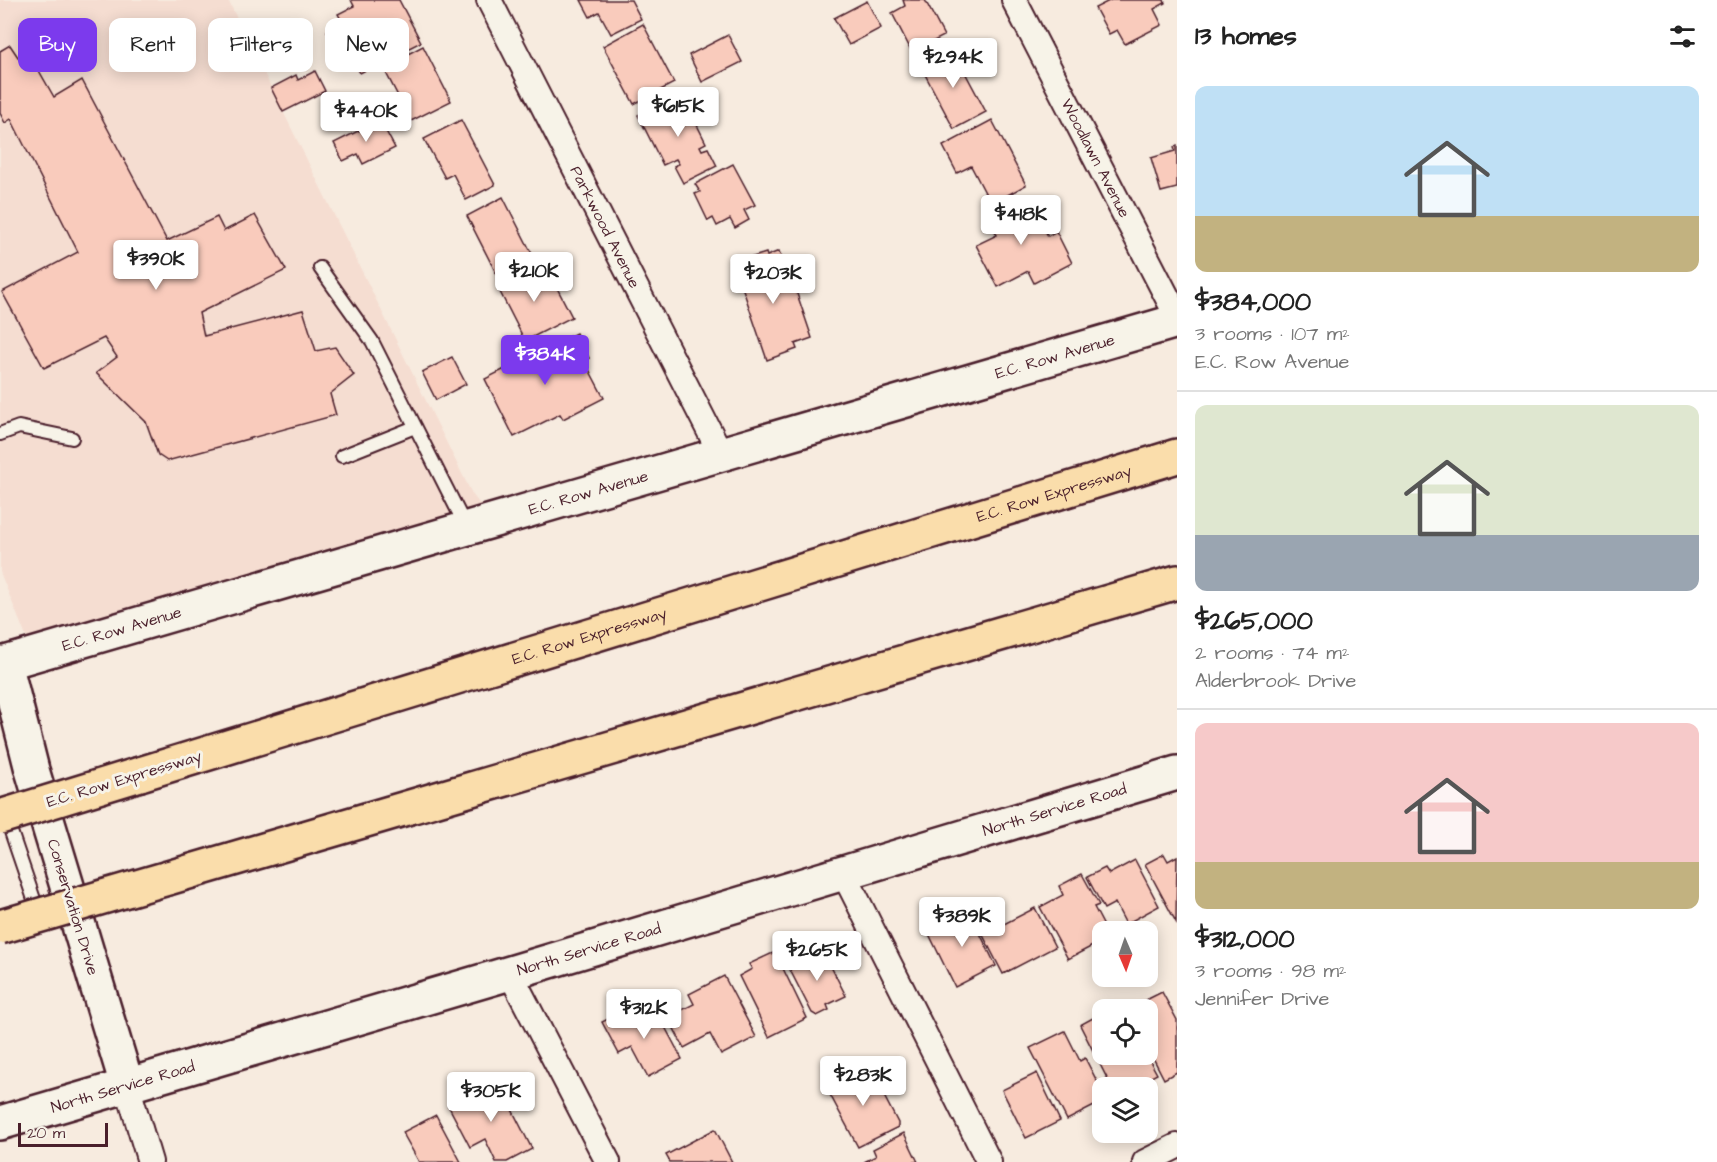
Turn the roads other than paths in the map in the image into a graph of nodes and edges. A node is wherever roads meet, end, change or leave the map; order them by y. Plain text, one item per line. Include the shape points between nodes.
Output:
1 (489, 0) edge
2 (1014, 0) edge
3 (320, 268) dead end
4 (1177, 316) edge
5 (1177, 321) edge
6 (415, 427) junction
7 (0, 434) edge
8 (72, 438) dead end
9 (721, 454) junction
10 (342, 456) dead end
11 (1177, 456) edge
12 (466, 528) junction
13 (1177, 582) edge
14 (2, 659) edge
15 (1177, 773) edge
16 (3, 817) edge
17 (843, 872) junction
18 (39, 915) junction
19 (0, 927) edge
20 (510, 973) junction
21 (127, 1085) junction
22 (0, 1123) edge
23 (1177, 1146) edge
24 (150, 1162) edge
25 (608, 1162) edge
26 (989, 1162) edge
27 (1145, 1162) edge

1 - 9 street, Parkwood Avenue
2 - 4 street, Woodlawn Avenue
3 - 6 lane via 372,341
5 - 9 street, E.C. Row Avenue
6 - 10 lane
6 - 12 lane
7 - 8 lane via 19,427
9 - 12 street, E.C. Row Avenue
11 - 16 highway, E.C. Row Expressway, bridge
12 - 14 street, E.C. Row Avenue
13 - 18 highway, bridge
14 - 21 street, Conservation Drive
15 - 17 street, North Service Road
16 - 18 lane
17 - 20 street, North Service Road
17 - 26 street
18 - 19 highway, bridge
20 - 21 street, North Service Road
20 - 25 street
21 - 22 street, North Service Road
21 - 24 street, Conservation Drive
23 - 27 street

